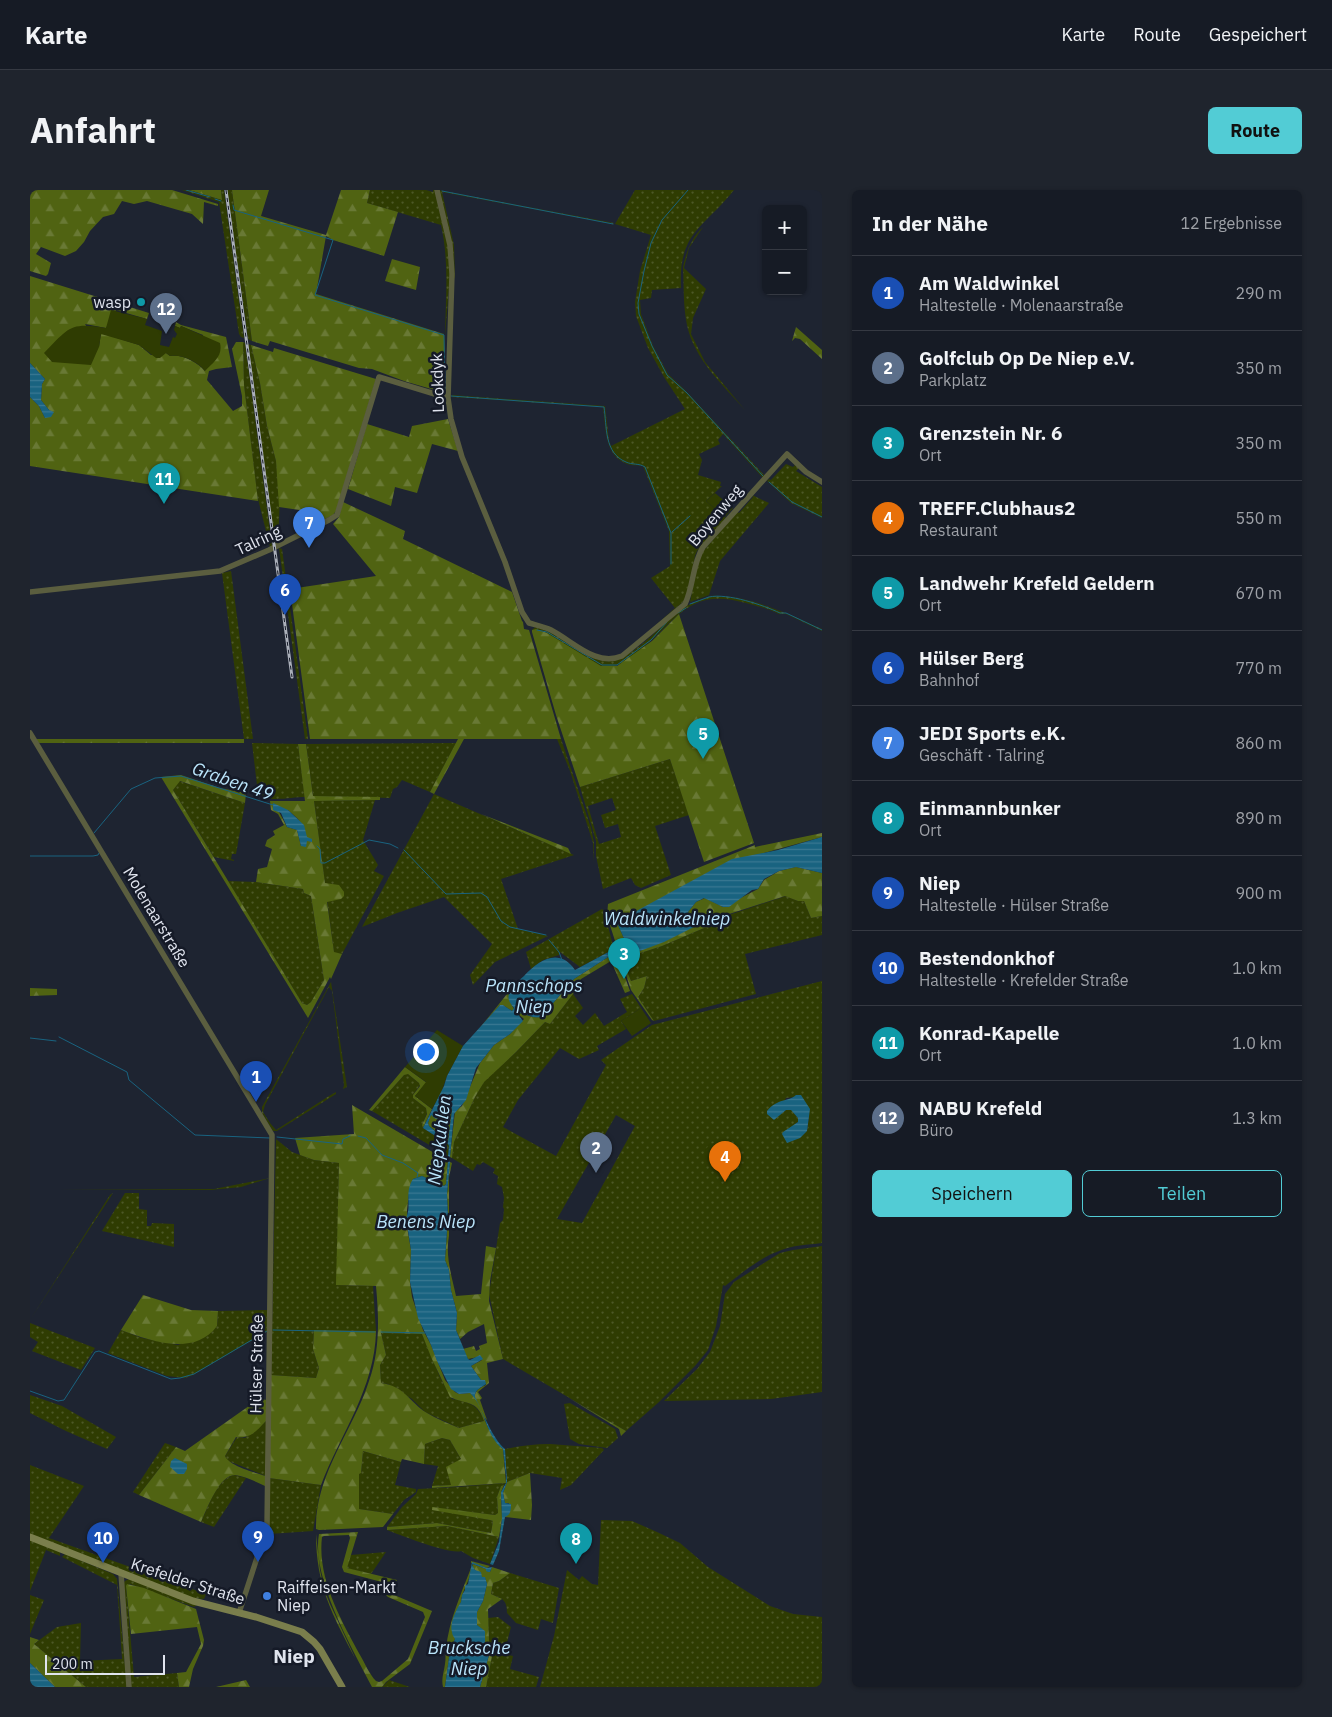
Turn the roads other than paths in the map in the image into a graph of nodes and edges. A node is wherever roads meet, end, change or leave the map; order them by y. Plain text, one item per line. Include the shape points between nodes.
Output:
1 (437, 190) edge
2 (448, 398) junction
3 (822, 482) edge
4 (30, 592) edge
5 (529, 623) joint
6 (30, 733) edge
7 (261, 1114) joint
8 (30, 1537) edge
9 (121, 1574) junction
10 (239, 1612) junction
11 (129, 1687) edge
12 (342, 1687) edge

1 - 2 street, Lookdyk via 450,245 452,274
2 - 4 street, Talring via 379,377 337,515 269,550 220,571
2 - 5 street, Lookdyk via 462,456
3 - 5 street, Boyenweg via 787,454 703,547 697,557 689,595 682,606 628,653 611,660 598,659 550,629
6 - 7 street, Molenaarstraße
7 - 10 street, Hülser Straße via 273,1143 267,1527
8 - 9 main road, Krefelder Straße
9 - 10 main road, Krefelder Straße via 193,1601
9 - 11 street
10 - 12 main road, Krefelder Straße via 309,1637 320,1649

